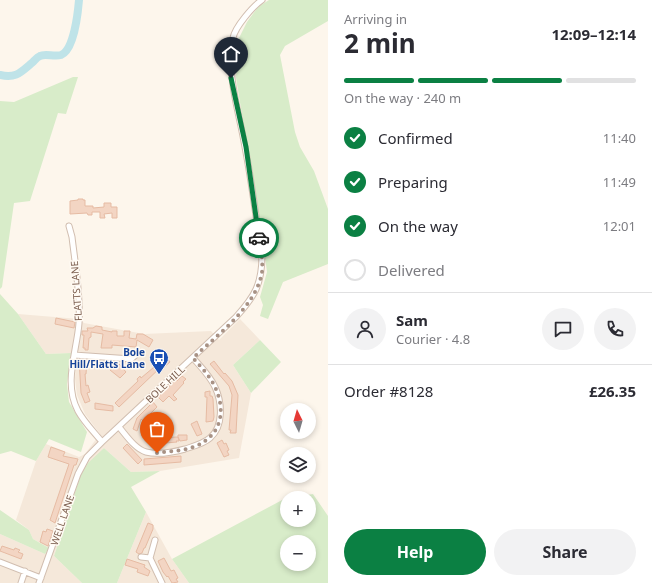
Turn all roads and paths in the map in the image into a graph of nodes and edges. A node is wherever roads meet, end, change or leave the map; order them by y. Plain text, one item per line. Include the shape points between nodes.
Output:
1 (262, 0) edge
2 (70, 226) dead end
3 (138, 353) dead end
4 (74, 355) junction
5 (193, 358) junction
6 (119, 427) junction
7 (102, 442) junction
8 (87, 458) joint
9 (155, 540) dead end
10 (141, 557) dead end
11 (150, 558) junction
12 (0, 562) edge
13 (25, 571) junction
14 (40, 580) edge
15 (21, 583) edge
16 (162, 583) edge

1 - 5 street, BOLE HILL via 244,19 233,37 231,78 246,147 262,255 262,271 258,285 246,306
2 - 4 street, FLATTS LANE via 79,303
3 - 4 street via 131,359
4 - 7 street, FLATTS LANE via 71,380 77,410
5 - 6 street, BOLE HILL
5 - 6 street via 215,387 220,403 217,429 210,438 196,446 176,451 145,452
6 - 7 street, BOLE HILL
7 - 8 street, BOLE HILL
8 - 14 street, WELL LANE via 78,474
9 - 11 street
10 - 11 street
11 - 16 street
12 - 13 street
13 - 14 street
13 - 15 street

